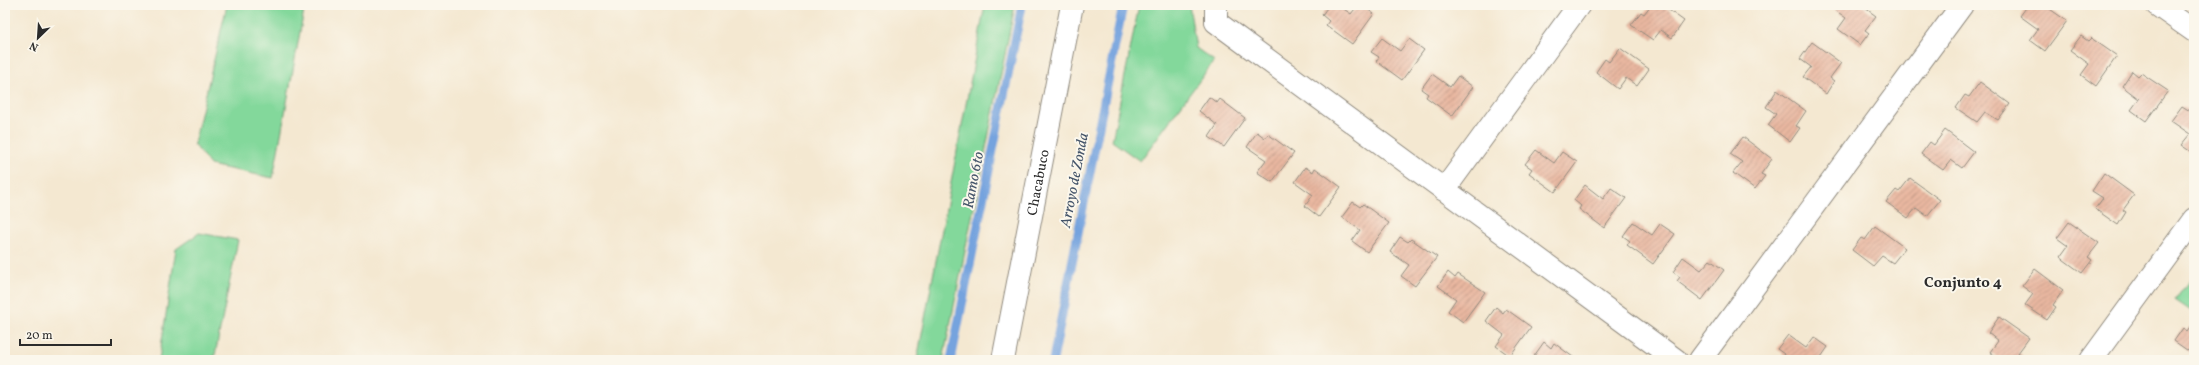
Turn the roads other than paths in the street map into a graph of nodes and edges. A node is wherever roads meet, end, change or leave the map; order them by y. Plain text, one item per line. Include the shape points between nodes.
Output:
1 (1072, 5) edge
2 (1216, 5) edge
3 (1579, 5) edge
4 (1962, 5) edge
5 (2157, 5) edge
6 (2194, 31) edge
7 (1444, 190) junction
8 (2194, 219) edge
9 (1003, 360) edge
10 (1676, 360) edge
11 (1700, 360) edge
12 (2092, 360) edge

1 - 9 street, Chacabuco
2 - 7 street via 1216,22
3 - 7 street
4 - 11 street
5 - 6 street
7 - 10 street
8 - 12 street

